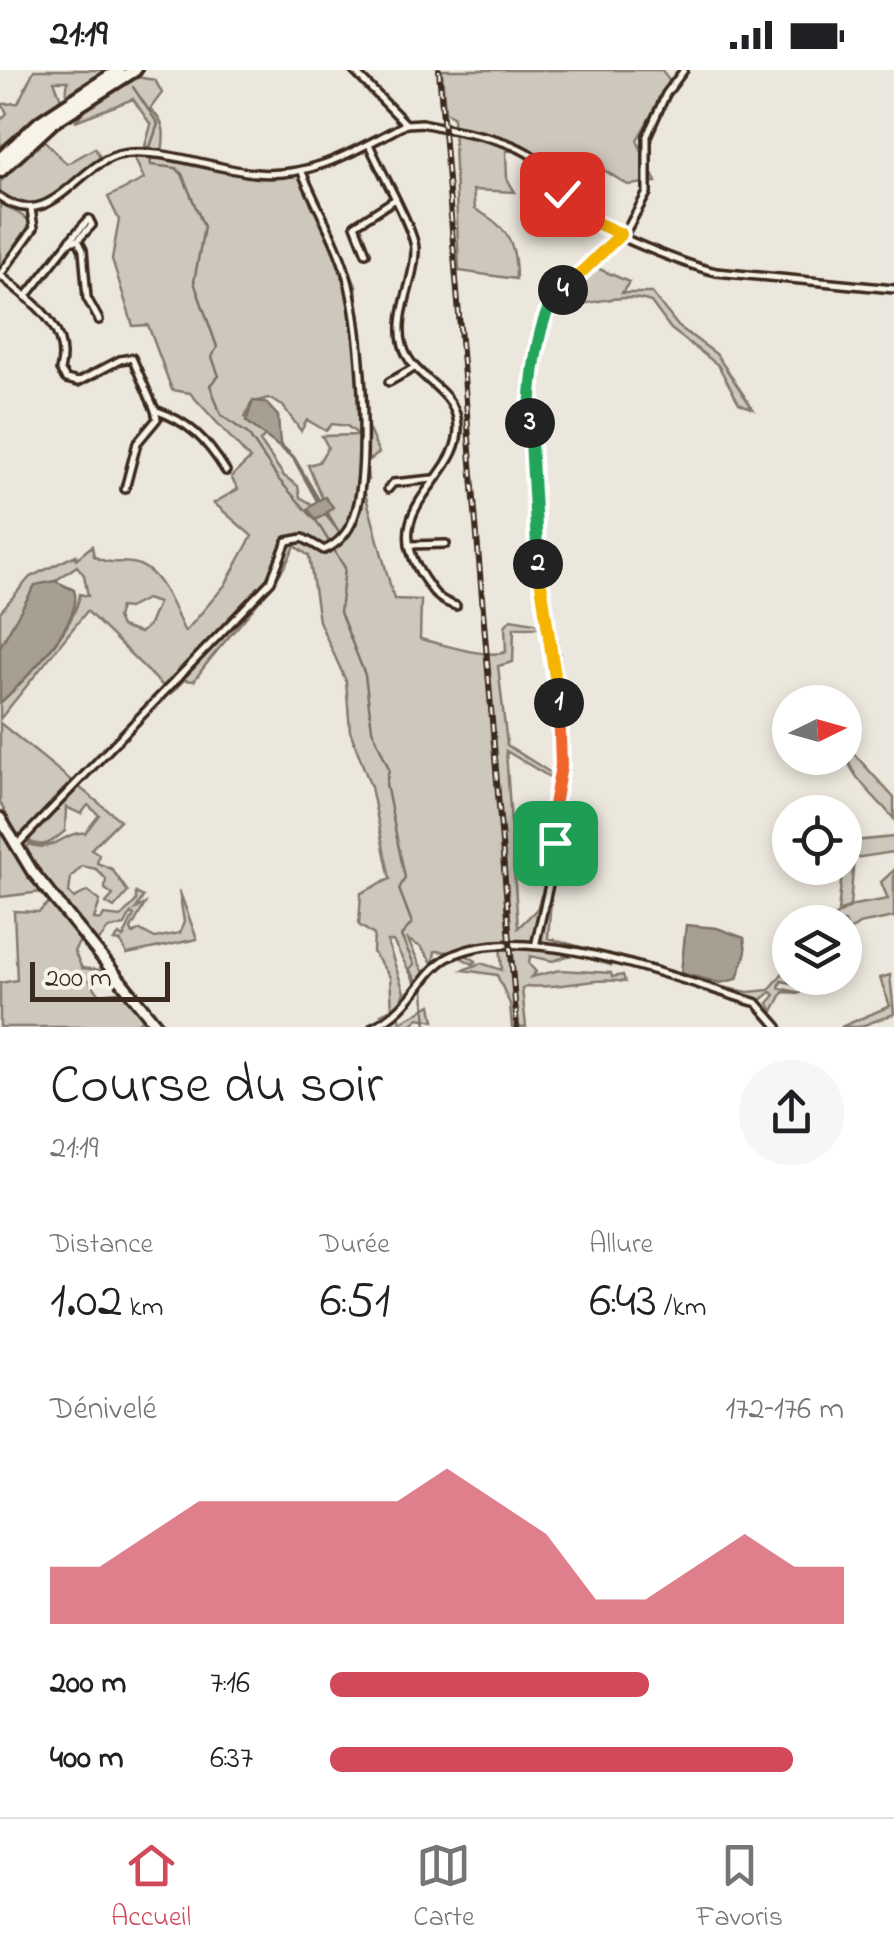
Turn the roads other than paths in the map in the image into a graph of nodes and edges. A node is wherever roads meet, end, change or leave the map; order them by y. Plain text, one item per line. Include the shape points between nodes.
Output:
1 (119, 70) edge
2 (136, 70) edge
3 (353, 70) edge
4 (684, 70) edge
5 (406, 124) junction
6 (369, 144) junction
7 (0, 159) edge
8 (0, 171) edge
9 (302, 172) junction
10 (0, 197) edge
11 (394, 200) junction
12 (31, 209) junction
13 (622, 234) junction
14 (78, 240) junction
15 (69, 242) junction
16 (366, 253) dead end
17 (0, 275) edge
18 (894, 289) edge
19 (26, 297) junction
20 (98, 320) dead end
21 (414, 368) junction
22 (388, 382) dead end
23 (154, 410) junction
24 (226, 471) dead end
25 (433, 479) junction
26 (125, 489) dead end
27 (388, 489) dead end
28 (446, 544) dead end
29 (409, 545) junction
30 (456, 606) dead end
31 (0, 818) edge
32 (16, 848) junction
33 (536, 942) junction
34 (158, 1027) edge
35 (373, 1027) edge
36 (778, 1027) edge

1 - 7 highway via 40,122
2 - 8 highway via 53,122
3 - 5 street
4 - 13 street via 647,136 646,193
5 - 6 street
5 - 13 street via 524,151 586,218
6 - 9 street
6 - 11 street
9 - 12 street via 256,173 150,155 110,158 50,204
9 - 32 street via 351,292 361,399 352,523 332,546 287,541 271,581
10 - 12 street
11 - 16 street via 355,224
11 - 21 street via 416,244 401,326
12 - 17 street via 34,228
13 - 18 street via 716,272
13 - 33 street via 555,295 530,406 532,514 556,668 561,757 555,858
14 - 15 street
14 - 15 street via 92,225 89,219
14 - 20 street via 84,286
15 - 19 street
17 - 19 street
19 - 23 street via 54,327 66,378 78,382 132,358
21 - 22 street
21 - 25 street via 449,398 457,417 454,450
23 - 24 street via 186,422
23 - 26 street via 157,419 138,443
25 - 27 street
25 - 29 street via 415,506
28 - 29 street
29 - 30 street via 434,596
31 - 32 main road
32 - 34 main road
33 - 35 street via 450,956 404,1009
33 - 36 street via 757,1003

